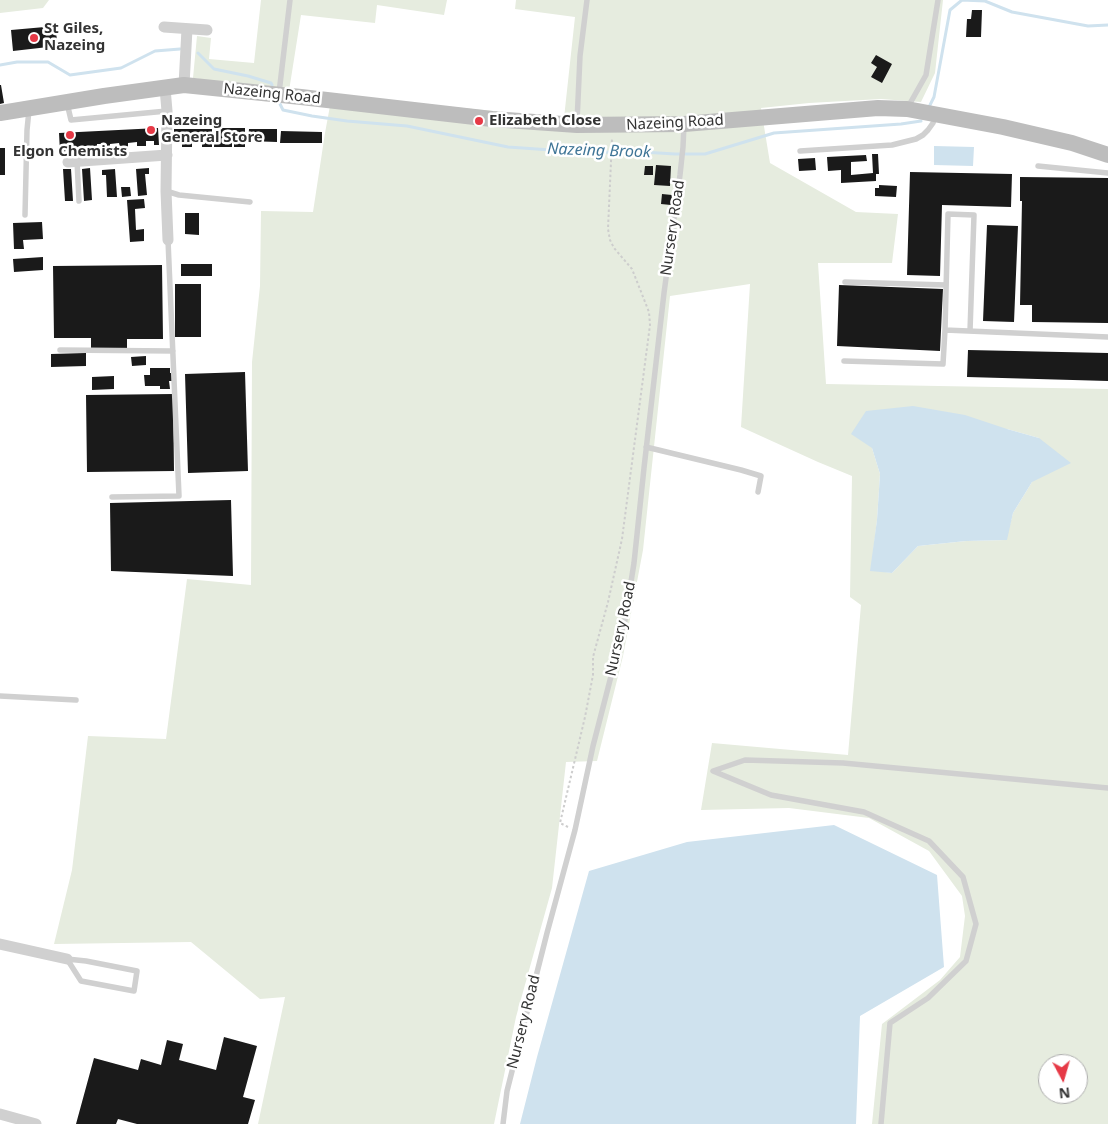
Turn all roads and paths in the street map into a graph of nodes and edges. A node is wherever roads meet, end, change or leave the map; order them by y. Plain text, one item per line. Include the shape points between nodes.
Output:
1 (290, 0) edge
2 (587, 0) edge
3 (938, 0) edge
4 (164, 27) dead end
5 (187, 28) junction
6 (207, 30) dead end
7 (184, 85) junction
8 (165, 88) junction
9 (279, 95) junction
10 (67, 102) junction
11 (29, 108) junction
12 (907, 109) junction
13 (167, 112) junction
14 (0, 113) edge
15 (935, 114) junction
16 (684, 124) junction
17 (577, 125) junction
18 (612, 132) dead end
19 (800, 151) dead end
20 (167, 155) junction
21 (1108, 155) edge
22 (72, 162) joint
23 (1038, 166) dead end
24 (1108, 173) edge
25 (166, 191) junction
26 (79, 201) dead end
27 (250, 202) dead end
28 (25, 215) dead end
29 (168, 240) joint
30 (845, 282) dead end
31 (946, 284) junction
32 (945, 330) junction
33 (970, 331) junction
34 (1108, 337) edge
35 (60, 350) dead end
36 (173, 351) junction
37 (844, 361) dead end
38 (646, 447) junction
39 (758, 492) dead end
40 (112, 496) dead end
41 (0, 696) edge
42 (76, 700) dead end
43 (1108, 788) edge
44 (575, 830) junction
45 (0, 944) edge
46 (67, 958) junction
47 (0, 1114) edge
48 (36, 1124) edge
49 (502, 1124) edge
50 (881, 1124) edge

1 - 9 lane
2 - 17 lane via 580,56
3 - 12 lane via 926,75
4 - 5 street
5 - 6 street
5 - 7 street
7 - 8 main road, Nazeing Road
7 - 9 main road, Nazeing Road
8 - 10 main road, Nazeing Road
8 - 13 street
9 - 17 main road, Nazeing Road via 492,120
10 - 11 main road, Nazeing Road
10 - 13 lane via 72,120
11 - 14 main road, Nazeing Road
11 - 28 lane
12 - 15 main road, Nazeing Road
12 - 16 main road, Nazeing Road via 878,108
13 - 20 street
15 - 19 lane via 928,130 916,139 892,145
15 - 21 main road, Nazeing Road via 1003,126
16 - 17 main road, Nazeing Road
16 - 38 lane, Nursery Road
18 - 44 path via 610,240 632,269 649,312 650,325 622,539 593,657 593,675 560,823
20 - 22 street
20 - 25 street
22 - 26 lane
23 - 24 lane
25 - 27 lane
25 - 29 street
29 - 36 lane
30 - 31 lane
31 - 32 lane
31 - 33 lane via 948,214 974,215
32 - 33 lane
32 - 37 lane via 943,364
33 - 34 lane
35 - 36 lane
36 - 40 lane via 179,496
38 - 39 lane via 762,476
38 - 44 lane, Nursery Road via 624,626
41 - 42 lane
43 - 50 lane via 843,763 746,760 712,771 771,795 864,812 929,841 963,877 976,924 966,961 928,998 890,1023
44 - 49 lane, Nursery Road via 509,1082
45 - 46 street
46 - 46 lane via 81,980 134,991 137,971
47 - 48 street

